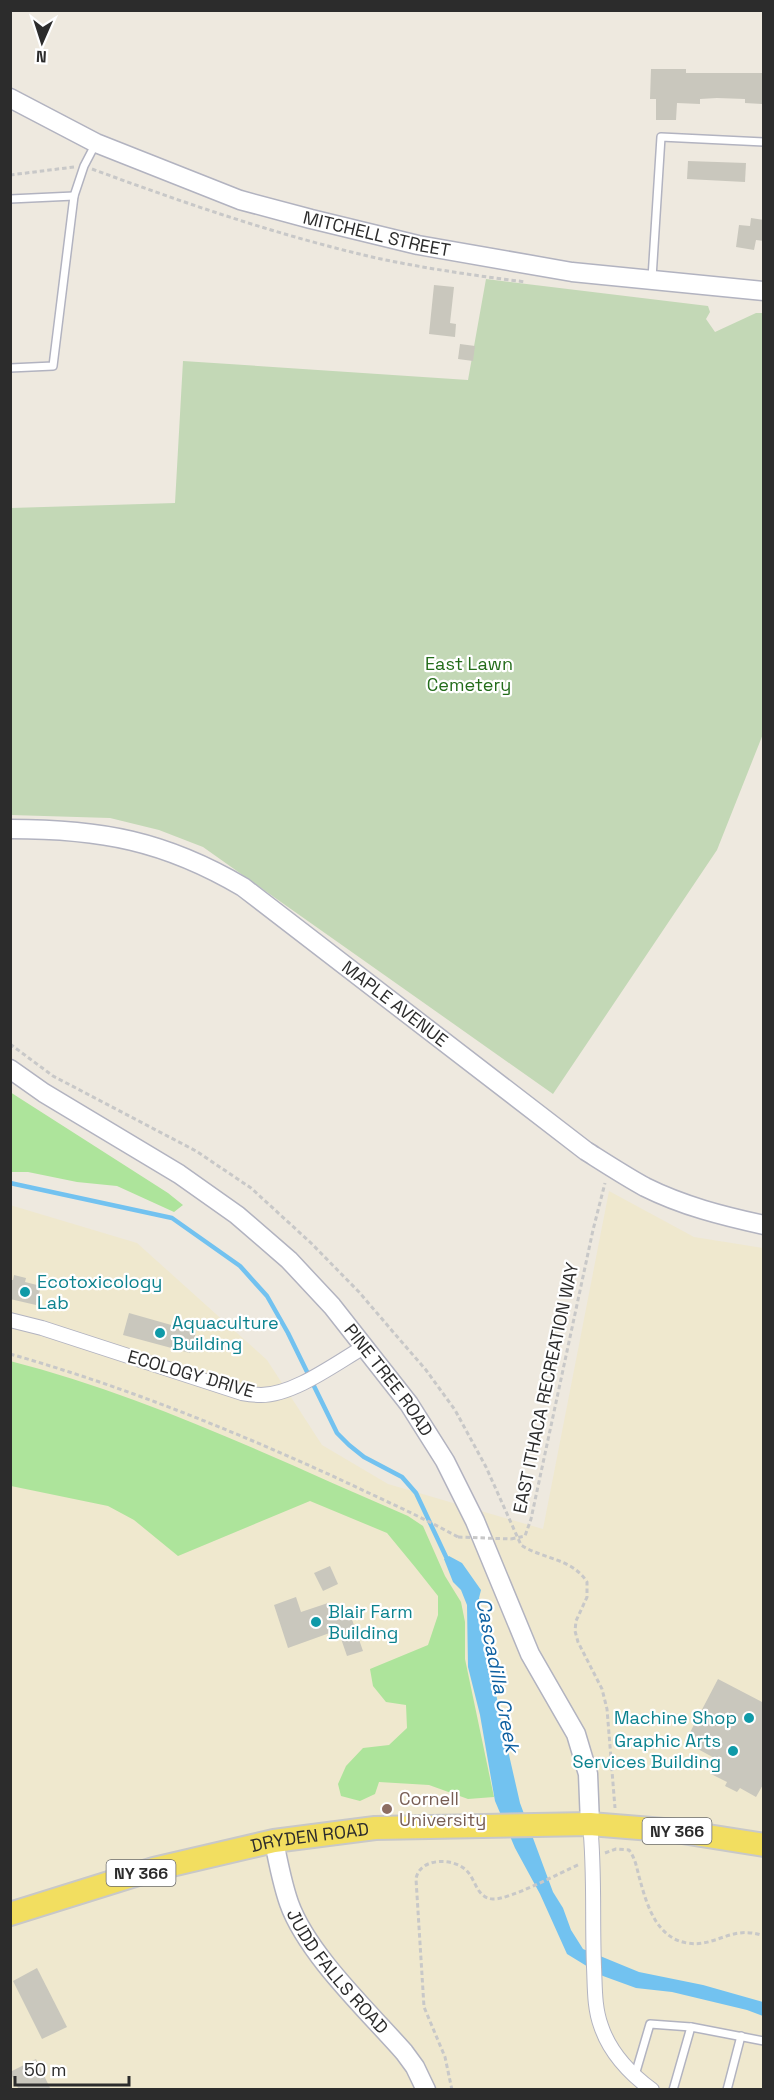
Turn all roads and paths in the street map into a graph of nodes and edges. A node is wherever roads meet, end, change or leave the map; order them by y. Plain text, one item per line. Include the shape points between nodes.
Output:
1 (10, 98) edge
2 (764, 142) edge
3 (96, 143) junction
4 (74, 196) junction
5 (10, 199) edge
6 (652, 280) junction
7 (764, 291) edge
8 (10, 368) edge
9 (10, 829) edge
10 (10, 1069) edge
11 (606, 1179) dead end
12 (764, 1225) edge
13 (10, 1320) edge
14 (364, 1347) junction
15 (10, 1354) edge
16 (518, 1539) junction
17 (615, 1803) dead end
18 (590, 1824) junction
19 (274, 1841) junction
20 (764, 1845) edge
21 (616, 1849) dead end
22 (582, 1864) dead end
23 (10, 1914) edge
24 (764, 1936) edge
25 (690, 2027) junction
26 (741, 2036) junction
27 (764, 2041) edge
28 (634, 2077) junction
29 (426, 2090) edge
30 (452, 2090) edge
31 (652, 2090) edge
32 (674, 2090) edge
33 (727, 2090) edge

1 - 3 street, MITCHELL STREET
2 - 6 lane via 662,137
3 - 4 lane
3 - 6 street, MITCHELL STREET via 240,200 310,219 429,247 572,272
4 - 5 lane
4 - 8 lane via 53,366
6 - 7 street, MITCHELL STREET
9 - 12 street, MAPLE AVENUE via 51,829 123,839 176,853 211,869 243,887 586,1151 666,1196
10 - 14 street, PINE TREE ROAD via 179,1174 237,1215 289,1260
11 - 16 path, EAST ITHACA RECREATION WAY via 531,1519 525,1536
13 - 14 street, ECOLOGY DRIVE via 242,1393 261,1395 296,1386
14 - 18 street, PINE TREE ROAD via 409,1404 445,1461 475,1521 530,1654 576,1734 588,1774
15 - 16 path, bridge via 148,1399 284,1454 458,1537
16 - 17 path, EAST ITHACA RECREATION WAY via 528,1550 575,1568 587,1582 587,1597 575,1631 607,1709
18 - 19 main road, DRYDEN ROAD / NY 366 via 375,1828
18 - 20 main road, DRYDEN ROAD / NY 366 via 676,1831
18 - 28 street via 597,2013 605,2037
19 - 23 main road, DRYDEN ROAD / NY 366 via 154,1869
19 - 29 street, JUDD FALLS ROAD via 289,1905 300,1927 315,1950 404,2052
21 - 24 path via 629,1850 634,1856 654,1920 674,1938 697,1944 743,1932
22 - 30 path via 504,1897 490,1899 483,1896 469,1873 459,1865 426,1864 420,1868 417,1874 424,2007 445,2057
25 - 26 lane
25 - 28 lane via 650,2024
25 - 32 lane
26 - 27 lane
26 - 33 lane
28 - 31 street

